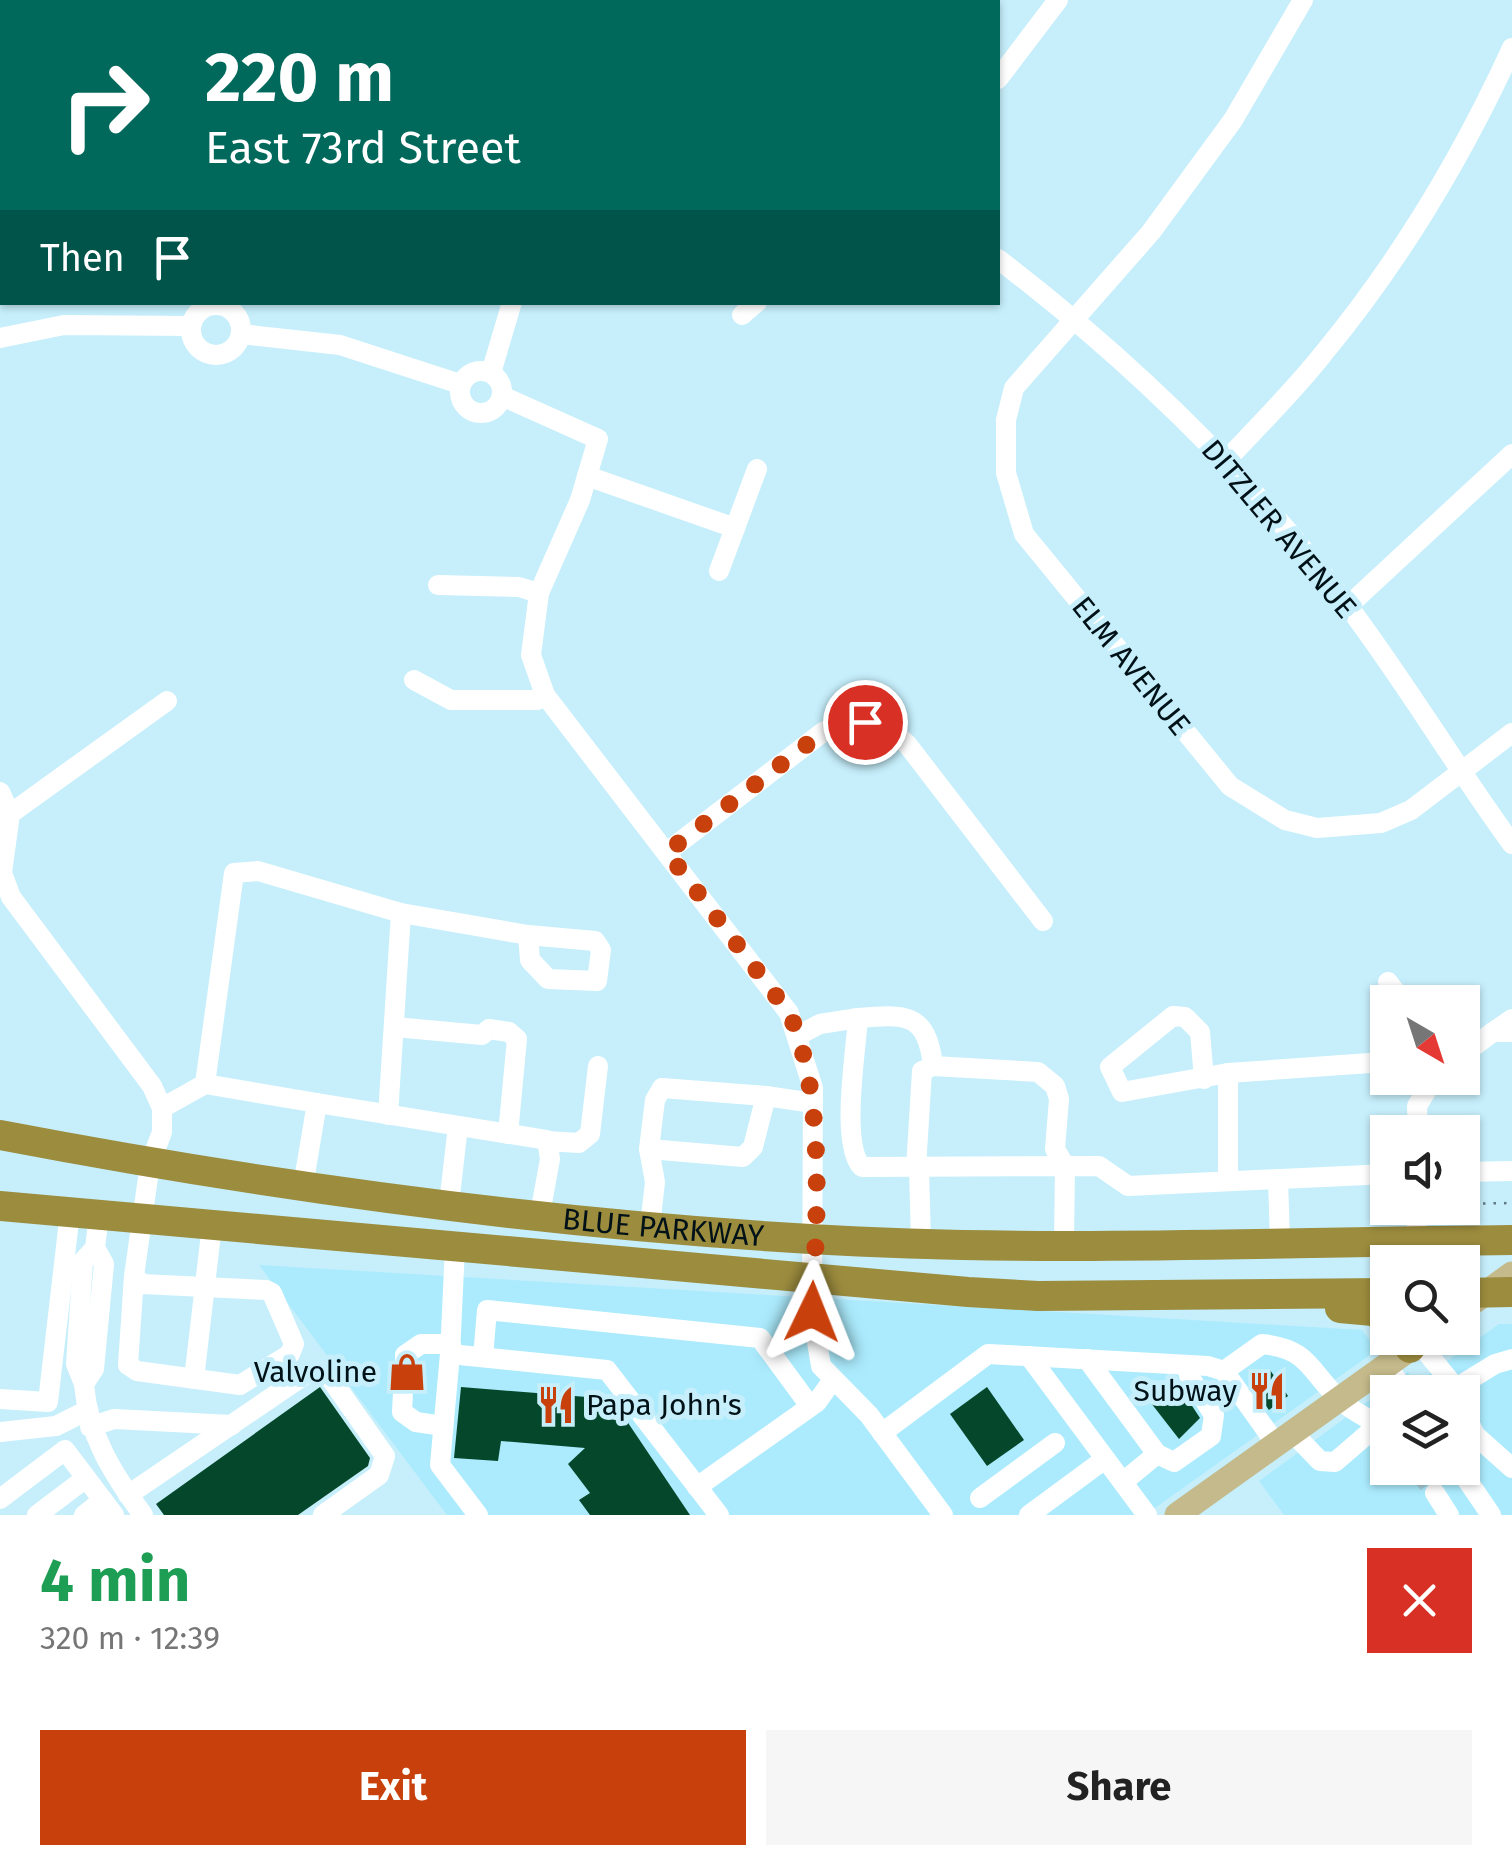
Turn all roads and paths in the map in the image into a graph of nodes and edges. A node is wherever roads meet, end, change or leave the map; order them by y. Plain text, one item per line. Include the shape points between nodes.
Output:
1 (1058, 0) edge
2 (1303, 0) edge
3 (1512, 48) edge
4 (1000, 76) edge
5 (1000, 261) edge
6 (511, 305) edge
7 (1074, 318) junction
8 (191, 326) junction
9 (241, 334) junction
10 (0, 338) edge
11 (490, 373) junction
12 (460, 384) junction
13 (502, 396) junction
14 (1512, 454) edge
15 (1226, 462) junction
16 (758, 469) dead end
17 (587, 476) junction
18 (735, 528) junction
19 (719, 571) dead end
20 (438, 585) dead end
21 (539, 593) junction
22 (1348, 606) junction
23 (414, 680) dead end
24 (545, 695) junction
25 (167, 701) dead end
26 (1512, 733) edge
27 (1458, 771) junction
28 (0, 792) edge
29 (10, 814) junction
30 (1512, 844) edge
31 (667, 852) junction
32 (401, 913) junction
33 (1043, 920) dead end
34 (528, 935) dead end
35 (1388, 982) dead end
36 (1390, 985) edge
37 (858, 1018) junction
38 (1512, 1019) edge
39 (395, 1028) junction
40 (1502, 1032) edge
41 (799, 1035) junction
42 (1480, 1045) edge
43 (1370, 1063) dead end
44 (598, 1066) dead end
45 (933, 1066) junction
46 (1228, 1072) junction
47 (1204, 1079) junction
48 (205, 1084) junction
49 (766, 1096) junction
50 (317, 1103) junction
51 (813, 1103) junction
52 (162, 1108) junction
53 (388, 1115) junction
54 (458, 1126) junction
55 (508, 1134) junction
56 (0, 1136) edge
57 (547, 1141) junction
58 (649, 1149) junction
59 (150, 1164) junction
60 (1065, 1166) junction
61 (918, 1168) junction
62 (1512, 1171) edge
63 (1480, 1172) edge
64 (1370, 1175) edge
65 (1278, 1179) junction
66 (1228, 1181) junction
67 (304, 1186) junction
68 (1512, 1203) edge
69 (449, 1204) junction
70 (1480, 1204) edge
71 (0, 1206) edge
72 (85, 1214) junction
73 (540, 1214) junction
74 (142, 1218) junction
75 (212, 1225) junction
76 (1417, 1225) edge
77 (650, 1226) junction
78 (813, 1239) junction
79 (1512, 1240) edge
80 (1416, 1241) junction
81 (921, 1242) junction
82 (1280, 1242) junction
83 (1064, 1244) junction
84 (455, 1247) junction
85 (134, 1276) junction
86 (814, 1279) junction
87 (207, 1285) junction
88 (1370, 1293) edge
89 (1229, 1295) junction
90 (1370, 1312) edge
91 (450, 1349) junction
92 (1396, 1355) edge
93 (1417, 1355) edge
94 (1029, 1356) junction
95 (483, 1358) junction
96 (1087, 1359) junction
97 (1512, 1360) edge
98 (404, 1364) dead end
99 (1187, 1365) junction
100 (1224, 1372) junction
101 (1438, 1375) edge
102 (1480, 1377) edge
103 (194, 1379) junction
104 (832, 1381) junction
105 (403, 1392) dead end
106 (1338, 1399) junction
107 (0, 1400) edge
108 (810, 1406) junction
109 (88, 1419) junction
110 (1370, 1420) edge
111 (232, 1425) junction
112 (444, 1426) junction
113 (0, 1432) edge
114 (882, 1432) junction
115 (1370, 1437) edge
116 (1284, 1438) junction
117 (1480, 1439) edge
118 (1055, 1443) dead end
119 (1157, 1454) junction
120 (1105, 1459) junction
121 (1512, 1468) edge
122 (86, 1478) junction
123 (1122, 1482) junction
124 (1471, 1485) edge
125 (698, 1487) junction
126 (1435, 1493) tunnel mouth
127 (128, 1495) junction
128 (980, 1498) dead end
129 (0, 1499) edge
130 (108, 1508) edge
131 (37, 1515) edge
132 (84, 1515) edge
133 (143, 1515) edge
134 (324, 1515) edge
135 (478, 1515) edge
136 (719, 1515) edge
137 (943, 1515) edge
138 (1029, 1515) edge
139 (1147, 1515) edge
140 (1177, 1515) edge
141 (1449, 1515) edge
142 (1491, 1515) edge

1 - 4 street
2 - 7 street, ELM AVENUE via 1233,120 1151,232
3 - 15 street via 1421,218 1381,278 1323,355
5 - 7 street, DITZLER AVENUE
6 - 11 street
7 - 15 street, DITZLER AVENUE
7 - 27 street, ELM AVENUE via 1014,388 1004,447 1013,506 1024,534 1230,786 1285,820 1349,828 1411,810
8 - 9 street via 200,350 216,355 232,349
8 - 9 street via 205,307 221,305 239,318
8 - 10 street via 64,325
9 - 12 street via 340,346
11 - 12 street via 470,373
11 - 13 street
12 - 13 street via 463,404 474,412 494,409
13 - 17 street via 598,439
14 - 22 street
15 - 22 street, DITZLER AVENUE
16 - 18 street
17 - 18 street
17 - 21 street
18 - 19 street
20 - 21 street
21 - 24 street via 531,655
22 - 27 street, DITZLER AVENUE
23 - 24 street via 451,700
24 - 31 street
25 - 29 street
26 - 27 street, ELM AVENUE
27 - 30 street, DITZLER AVENUE
28 - 29 street
29 - 52 street via 2,873 11,897
31 - 33 street via 823,732 847,722 870,723 907,744
31 - 41 street
32 - 34 street
32 - 39 street
32 - 48 street via 258,871 234,872
35 - 36 street
37 - 41 street
37 - 45 street via 897,1014 912,1020 928,1036
37 - 61 street via 854,1158 862,1168
38 - 40 street
39 - 53 street
39 - 55 street via 482,1035 489,1028 517,1039
40 - 42 street
41 - 51 street
43 - 46 street
44 - 57 street via 590,1134 579,1142
45 - 60 street via 1048,1077 1058,1099 1055,1148
45 - 61 street via 922,1071
46 - 47 street
46 - 66 street
47 - 47 street via 1122,1092 1110,1067 1174,1016 1185,1016 1200,1032
48 - 50 street
48 - 52 street
49 - 51 street
49 - 58 street via 753,1147 743,1157
49 - 58 street via 662,1088
50 - 53 street
50 - 67 street
51 - 78 street
52 - 59 street via 162,1132
53 - 54 street
54 - 55 street
54 - 69 street
55 - 57 street
56 - 59 highway, BLUE PARKWAY
57 - 73 street
58 - 77 street via 655,1182
59 - 67 highway, BLUE PARKWAY
59 - 74 street
60 - 61 street
60 - 66 street via 1099,1166 1128,1186
60 - 83 street
61 - 81 street
62 - 63 street
64 - 65 street
65 - 66 street
65 - 82 street
67 - 69 highway, BLUE PARKWAY
68 - 70 path
69 - 73 highway, BLUE PARKWAY
71 - 72 highway, BLUE PARKWAY
72 - 74 highway, BLUE PARKWAY
72 - 107 street via 48,1402
72 - 109 street via 95,1248 83,1261 76,1364
73 - 77 highway, BLUE PARKWAY
74 - 75 highway, BLUE PARKWAY
74 - 85 street
75 - 84 highway, BLUE PARKWAY
75 - 87 street
76 - 80 street
77 - 78 highway, BLUE PARKWAY
78 - 81 highway, BLUE PARKWAY
78 - 86 street
79 - 80 highway, BLUE PARKWAY
80 - 82 highway, BLUE PARKWAY
81 - 83 highway, BLUE PARKWAY
82 - 83 highway, BLUE PARKWAY
84 - 86 highway, BLUE PARKWAY
84 - 91 street
85 - 87 street via 142,1284
85 - 103 street via 128,1365
86 - 89 highway, BLUE PARKWAY via 1038,1296
86 - 104 street via 816,1346
87 - 103 street
87 - 103 street via 272,1293 294,1344 290,1354 240,1385
88 - 89 highway, BLUE PARKWAY
89 - 90 highway via 1264,1305
91 - 95 street
91 - 98 street via 421,1344 405,1354
91 - 112 street
92 - 106 main road
93 - 101 street
94 - 96 street
94 - 114 street via 988,1354
94 - 120 street
95 - 108 street via 487,1310 760,1338
95 - 125 street via 607,1370
96 - 99 street
96 - 119 street
97 - 102 street
99 - 100 street
99 - 119 street via 1214,1415 1211,1436 1174,1462
100 - 106 street via 1262,1344 1283,1346 1310,1361
100 - 116 street
104 - 108 street
104 - 114 street
105 - 112 street via 402,1412 416,1422
106 - 110 street
106 - 116 main road
108 - 125 street
109 - 111 street
109 - 113 street
109 - 127 street
111 - 127 street
111 - 134 street via 306,1374 326,1372 384,1456 380,1475
112 - 135 street via 440,1465
114 - 137 street
115 - 116 street via 1335,1462 1320,1462
116 - 140 main road
117 - 121 street
118 - 128 street
119 - 123 street
120 - 123 street
120 - 138 street
122 - 129 street via 65,1450
122 - 130 street
122 - 131 street
123 - 139 street
124 - 142 street
125 - 136 street
126 - 141 street
127 - 133 street
130 - 132 street

